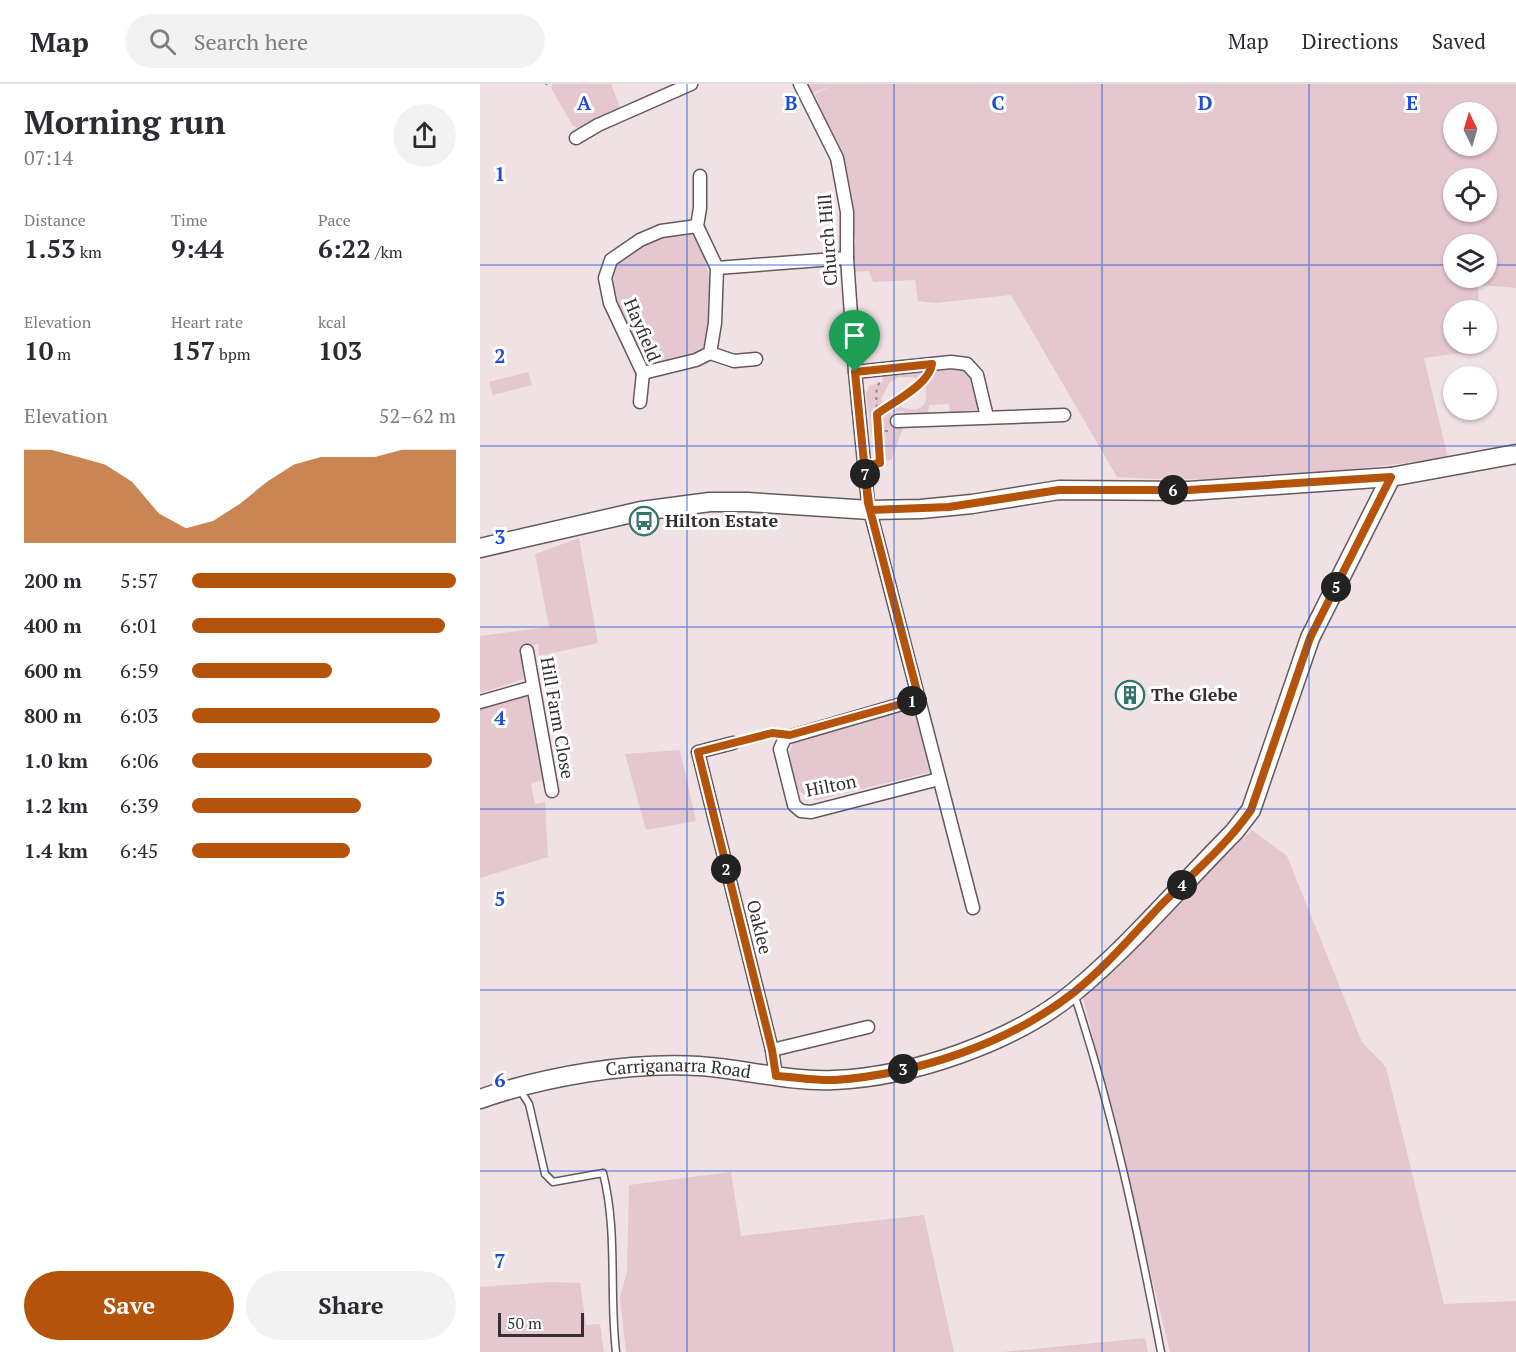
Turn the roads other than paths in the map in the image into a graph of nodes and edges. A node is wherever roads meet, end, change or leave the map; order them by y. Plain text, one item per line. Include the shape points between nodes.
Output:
1 (691, 84) edge
2 (800, 84) edge
3 (576, 138) dead end
4 (700, 176) dead end
5 (697, 226) junction
6 (847, 258) junction
7 (717, 268) junction
8 (710, 353) junction
9 (756, 359) dead end
10 (855, 372) junction
11 (643, 374) junction
12 (640, 402) dead end
13 (1064, 415) dead end
14 (987, 417) junction
15 (897, 426) road end
16 (1516, 454) edge
17 (1391, 477) junction
18 (870, 510) junction
19 (480, 548) edge
20 (527, 651) dead end
21 (533, 687) junction
22 (919, 699) junction
23 (480, 702) edge
24 (733, 743) road end
25 (939, 779) junction
26 (552, 791) dead end
27 (973, 908) dead end
28 (1073, 993) junction
29 (868, 1028) dead end
30 (772, 1050) junction
31 (776, 1076) junction
32 (518, 1087) junction
33 (480, 1099) edge
34 (616, 1352) edge
35 (1161, 1352) edge

1 - 3 street
2 - 6 street, Church Hill via 837,158 847,212
4 - 5 street
5 - 7 street
5 - 11 street, Hayfield via 661,231 611,260 605,278 610,303
6 - 7 street
6 - 10 street, Church Hill
7 - 8 street
8 - 9 street via 734,361
8 - 11 street
10 - 14 street via 967,364 977,375
10 - 18 street, Church Hill
11 - 12 street, Hayfield
13 - 14 street
14 - 15 street
16 - 17 street
17 - 18 street via 1189,490 1059,490 949,507
17 - 28 street, Carriganarra Road via 1310,638 1251,810 1234,832
18 - 19 street via 710,502 641,512
18 - 22 street
20 - 21 street, Hill Farm Close
21 - 23 street
21 - 26 street, Hill Farm Close
22 - 25 street
22 - 25 street, Hilton via 790,735 780,749 794,805 801,811 811,812
24 - 30 street, Oaklee via 698,752
25 - 27 street
28 - 31 street, Carriganarra Road via 1001,1036 960,1053 888,1073 833,1080
28 - 35 lane via 1115,1139
29 - 30 street
30 - 31 street, Oaklee
31 - 32 street, Carriganarra Road via 665,1065 619,1068
32 - 33 street, Carriganarra Road
32 - 34 lane via 529,1104 544,1174 553,1182 603,1173 613,1237 612,1315

